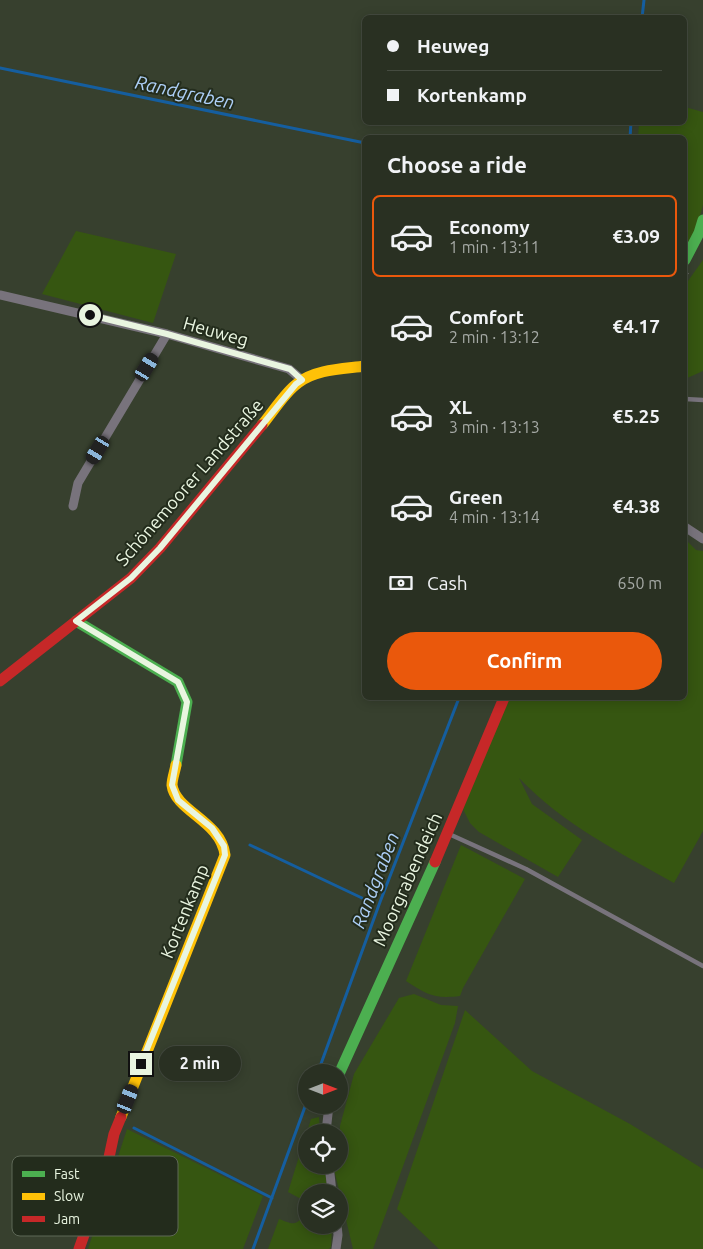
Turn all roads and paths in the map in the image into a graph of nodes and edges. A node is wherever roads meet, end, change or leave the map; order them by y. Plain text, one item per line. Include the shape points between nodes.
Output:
1 (703, 220) edge
2 (687, 256) edge
3 (0, 295) edge
4 (167, 334) junction
5 (362, 366) edge
6 (302, 380) junction
7 (687, 399) edge
8 (703, 400) edge
9 (74, 506) dead end
10 (687, 528) edge
11 (703, 539) edge
12 (76, 621) junction
13 (0, 680) edge
14 (503, 700) edge
15 (448, 833) junction
16 (703, 966) edge
17 (344, 1064) edge
18 (109, 1156) edge
19 (338, 1234) edge
20 (84, 1236) edge
21 (79, 1249) edge
22 (336, 1249) edge

1 - 2 street
3 - 4 street, Heuweg
4 - 6 street, Heuweg via 290,369
4 - 9 street via 78,483
5 - 6 street, Schönemoorer Landstraße via 323,372
6 - 12 street, Schönemoorer Landstraße via 160,548 131,578
7 - 8 lane
10 - 11 street
12 - 13 street, Schönemoorer Landstraße
12 - 18 street, Kortenkamp via 178,682 187,702 172,785 178,800 212,828 224,846 225,855 114,1134
14 - 15 street, Moorgrabendeich
15 - 16 lane via 526,869
15 - 17 street, Moorgrabendeich
19 - 22 street
20 - 21 street, Kortenkamp

